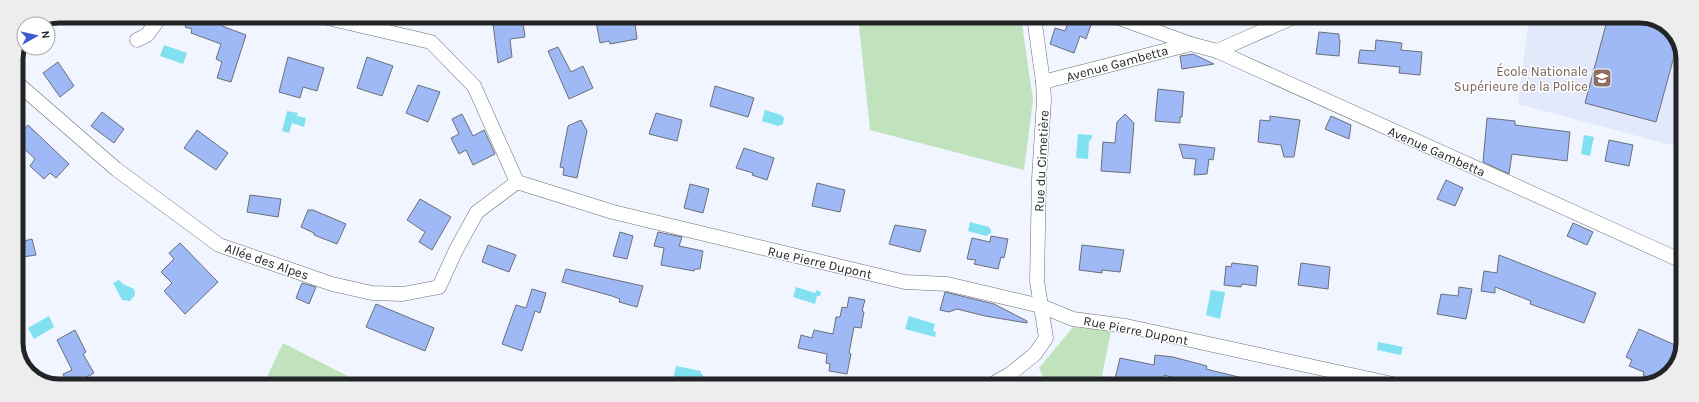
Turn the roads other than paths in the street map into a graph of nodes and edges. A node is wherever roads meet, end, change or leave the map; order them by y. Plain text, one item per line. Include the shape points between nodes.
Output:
1 (156, 23) edge
2 (349, 23) edge
3 (1035, 23) edge
4 (1133, 23) edge
5 (1280, 23) edge
6 (137, 40) dead end
7 (1191, 44) junction
8 (1217, 51) junction
9 (1043, 82) junction
10 (23, 88) edge
11 (517, 182) junction
12 (1676, 258) edge
13 (1041, 306) junction
14 (1001, 379) edge
15 (1370, 379) edge

1 - 6 street via 147,35
2 - 11 street via 431,42 474,86
3 - 9 street, Rue du Cimetière
4 - 7 street, Avenue Gambetta
5 - 8 street
7 - 8 street, Avenue Gambetta
7 - 9 street, Avenue Gambetta
8 - 12 street, Avenue Gambetta
9 - 13 street, Rue du Cimetière via 1037,282
10 - 11 street, Allée des Alpes via 116,169 219,244 332,284 372,293 403,294 439,287 477,212
11 - 13 street, Rue Pierre Dupont via 612,212 905,282 947,284
13 - 14 street, Rue du Cimetière via 1046,338 1035,354
13 - 15 street, Rue Pierre Dupont via 1073,319 1126,326

